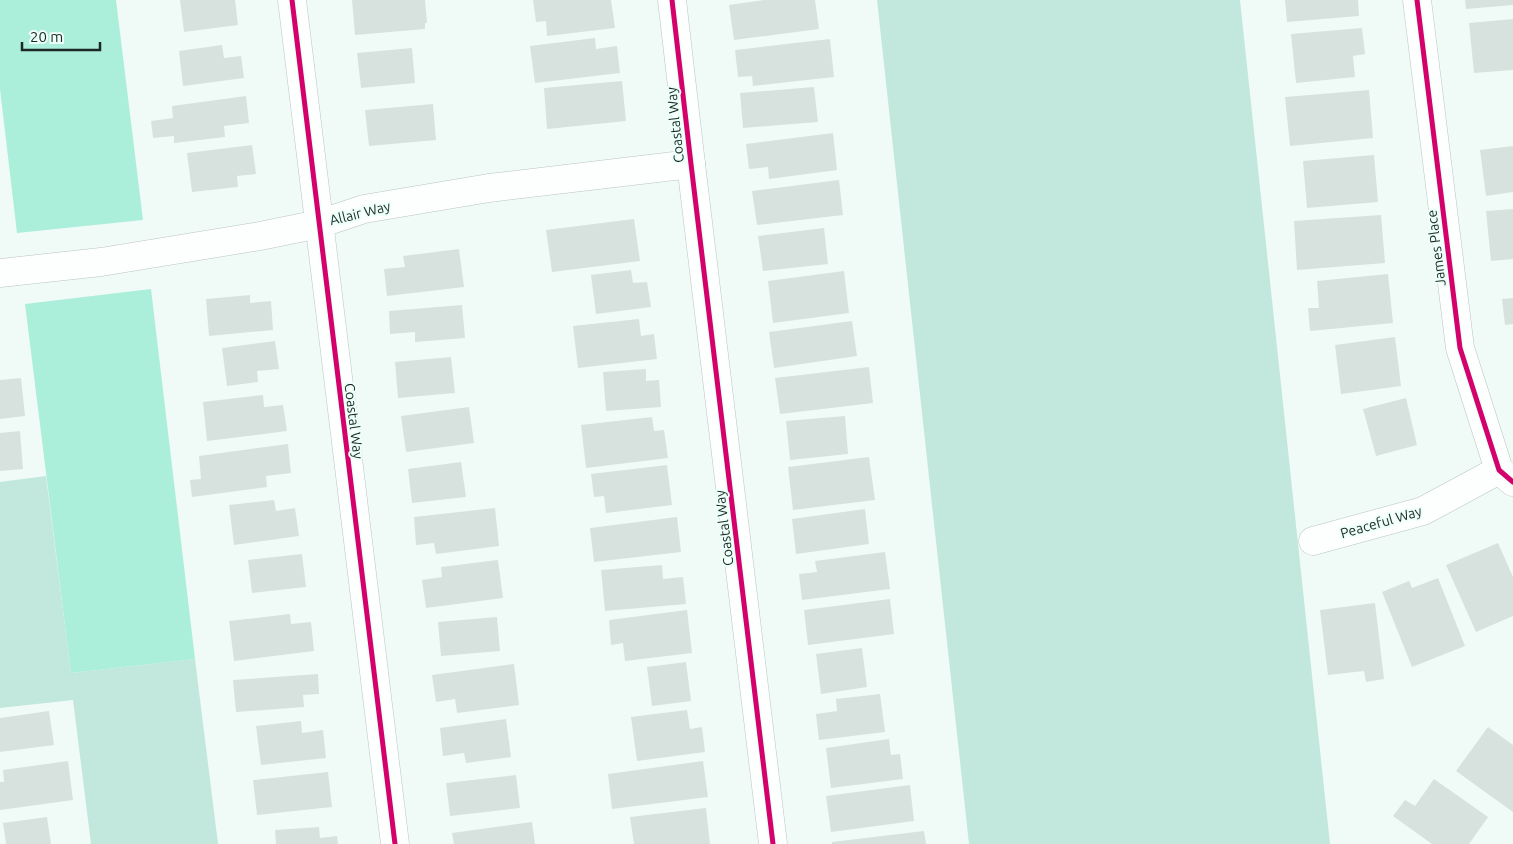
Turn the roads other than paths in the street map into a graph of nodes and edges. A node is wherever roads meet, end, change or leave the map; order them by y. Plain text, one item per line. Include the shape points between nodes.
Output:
1 (292, 0) edge
2 (672, 0) edge
3 (1417, 0) edge
4 (691, 164) junction
5 (319, 224) junction
6 (0, 273) edge
7 (1506, 476) edge
8 (1313, 541) dead end
9 (395, 844) edge
10 (773, 844) edge

1 - 5 street, Coastal Way
2 - 4 street, Coastal Way
3 - 7 street, James Place via 1460,348
4 - 5 street, Allair Way via 489,188 364,209
4 - 10 street, Coastal Way
5 - 6 street, Allair Way via 101,262
5 - 9 street, Coastal Way
7 - 8 street, Peaceful Way via 1423,511

